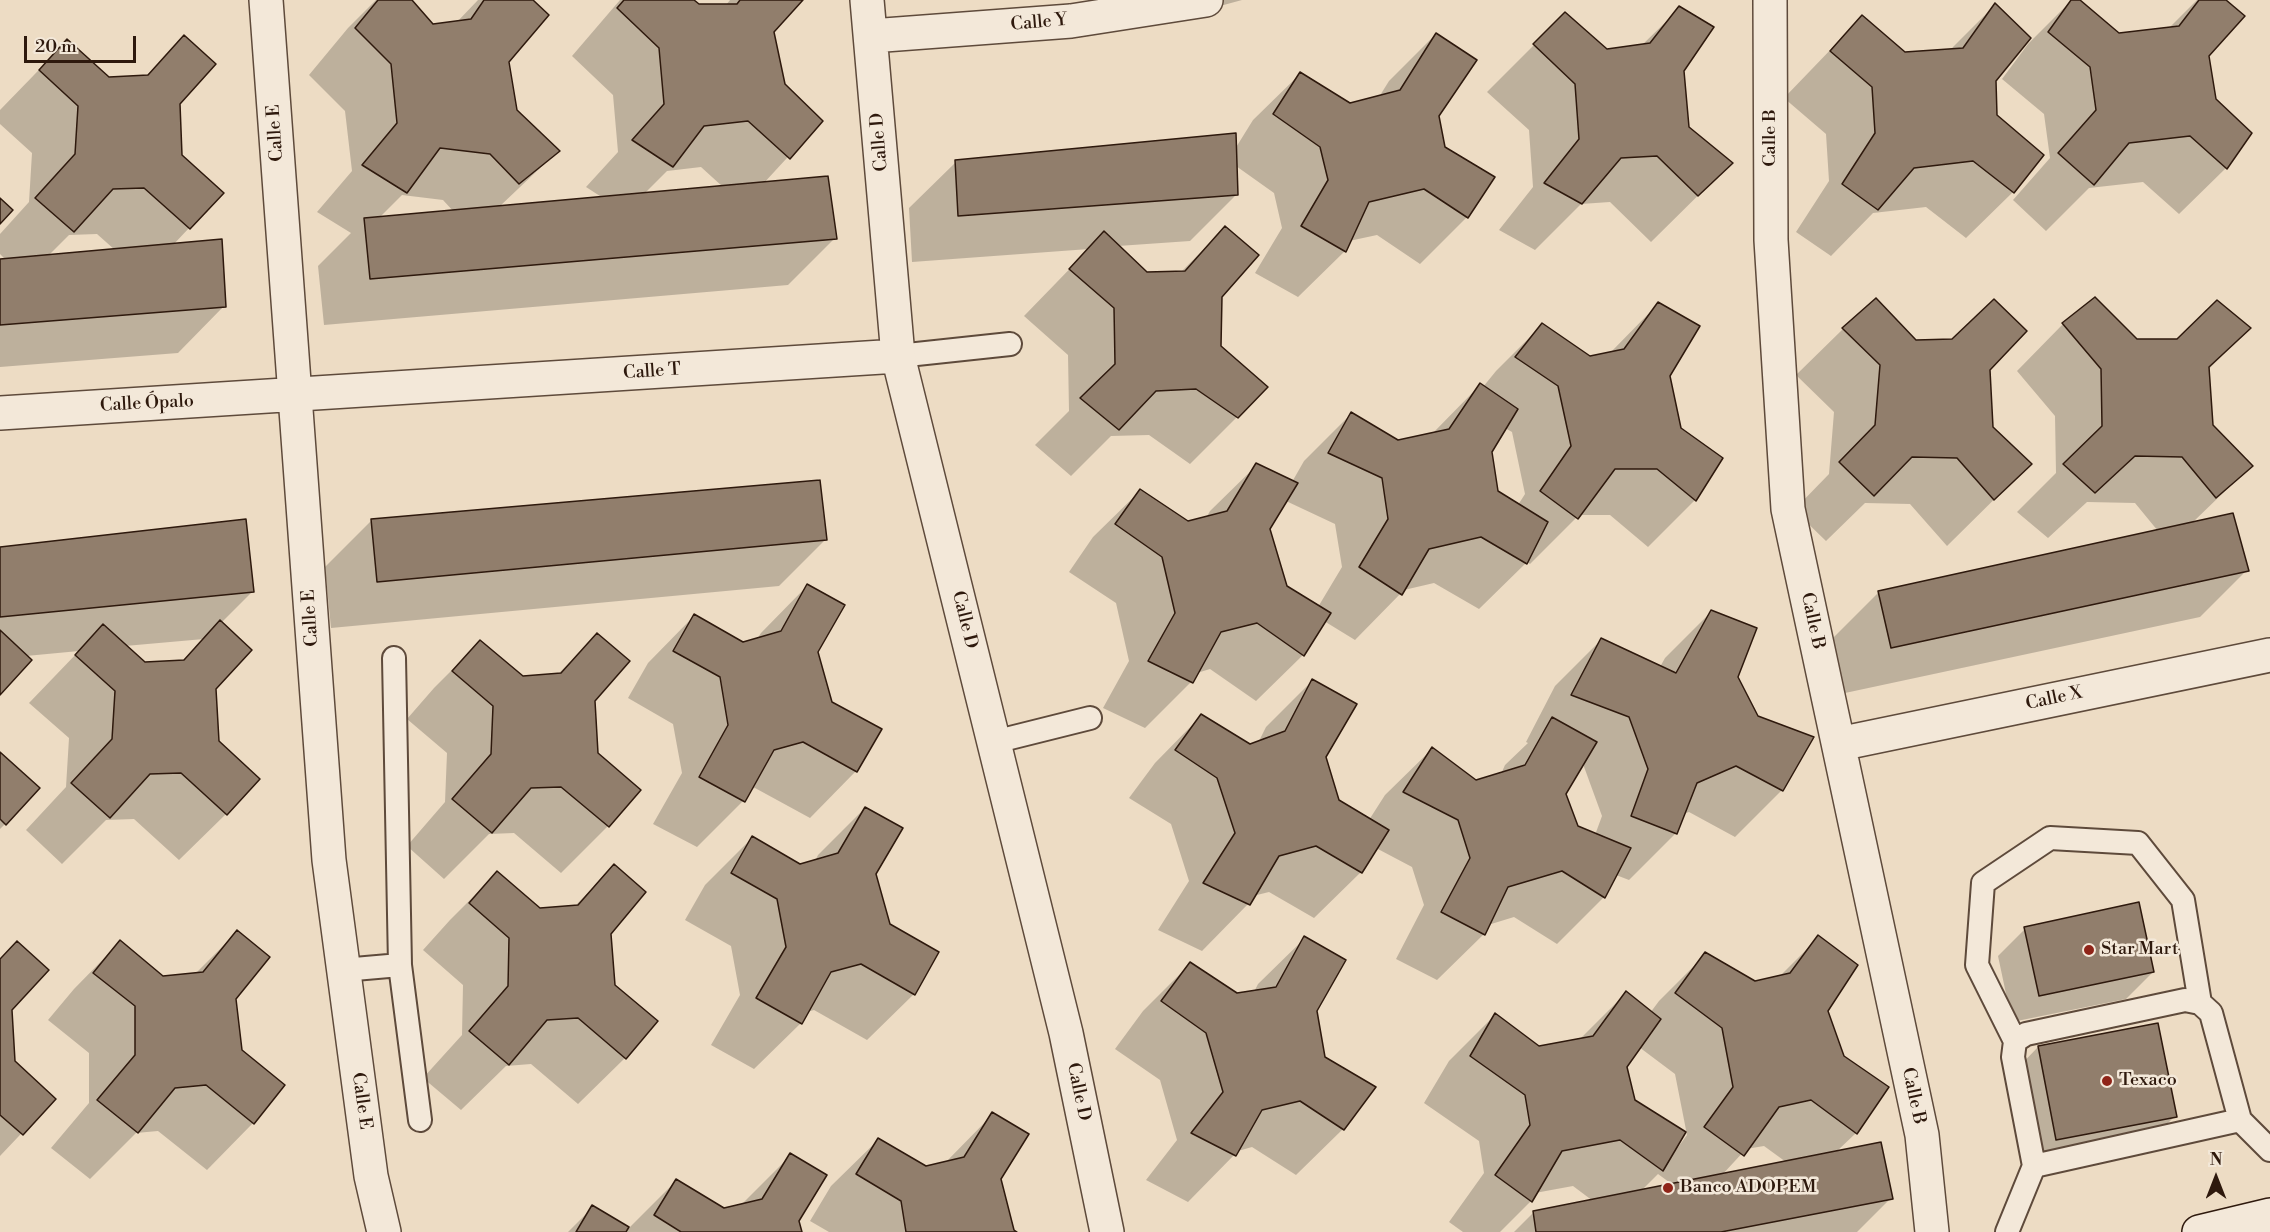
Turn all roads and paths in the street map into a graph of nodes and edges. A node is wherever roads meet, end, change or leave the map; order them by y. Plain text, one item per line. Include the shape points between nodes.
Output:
1 (266, 0) edge
2 (867, 0) edge
3 (1206, 0) edge
4 (1770, 0) edge
5 (871, 36) junction
6 (1010, 344) dead end
7 (898, 356) junction
8 (294, 395) junction
9 (0, 413) edge
10 (2270, 655) edge
11 (394, 658) dead end
12 (1090, 718) dead end
13 (994, 742) junction
14 (1839, 744) junction
15 (400, 965) junction
16 (343, 970) junction
17 (2200, 1003) junction
18 (2015, 1041) junction
19 (420, 1120) dead end
20 (2240, 1120) junction
21 (2270, 1150) edge
22 (2034, 1166) junction
23 (2270, 1215) edge
24 (384, 1232) edge
25 (1107, 1232) edge
26 (1932, 1232) edge
27 (2007, 1232) edge
28 (2199, 1232) edge

1 - 8 street, Calle E
2 - 5 street, Calle D
3 - 5 street, Calle Y via 1071,21
4 - 14 street, Calle B via 1772,240 1788,509
5 - 7 street, Calle D
6 - 7 lane, Calle T
7 - 8 street, Calle T
7 - 13 street, Calle D
8 - 9 street, Calle Ópalo
8 - 16 street, Calle E via 328,860
10 - 14 street, Calle X
11 - 15 lane
12 - 13 lane
13 - 25 street, Calle D via 1066,1033
14 - 26 street, Calle B via 1922,1135
15 - 16 lane
15 - 19 lane
16 - 24 street, Calle E via 371,1176
17 - 18 lane via 2185,1000 2026,1034
17 - 18 lane via 2183,900 2138,843 2050,838 1983,883 1977,965
17 - 20 lane via 2211,1013
18 - 22 lane via 2013,1057
20 - 21 lane
20 - 22 lane
22 - 27 lane
23 - 28 street

